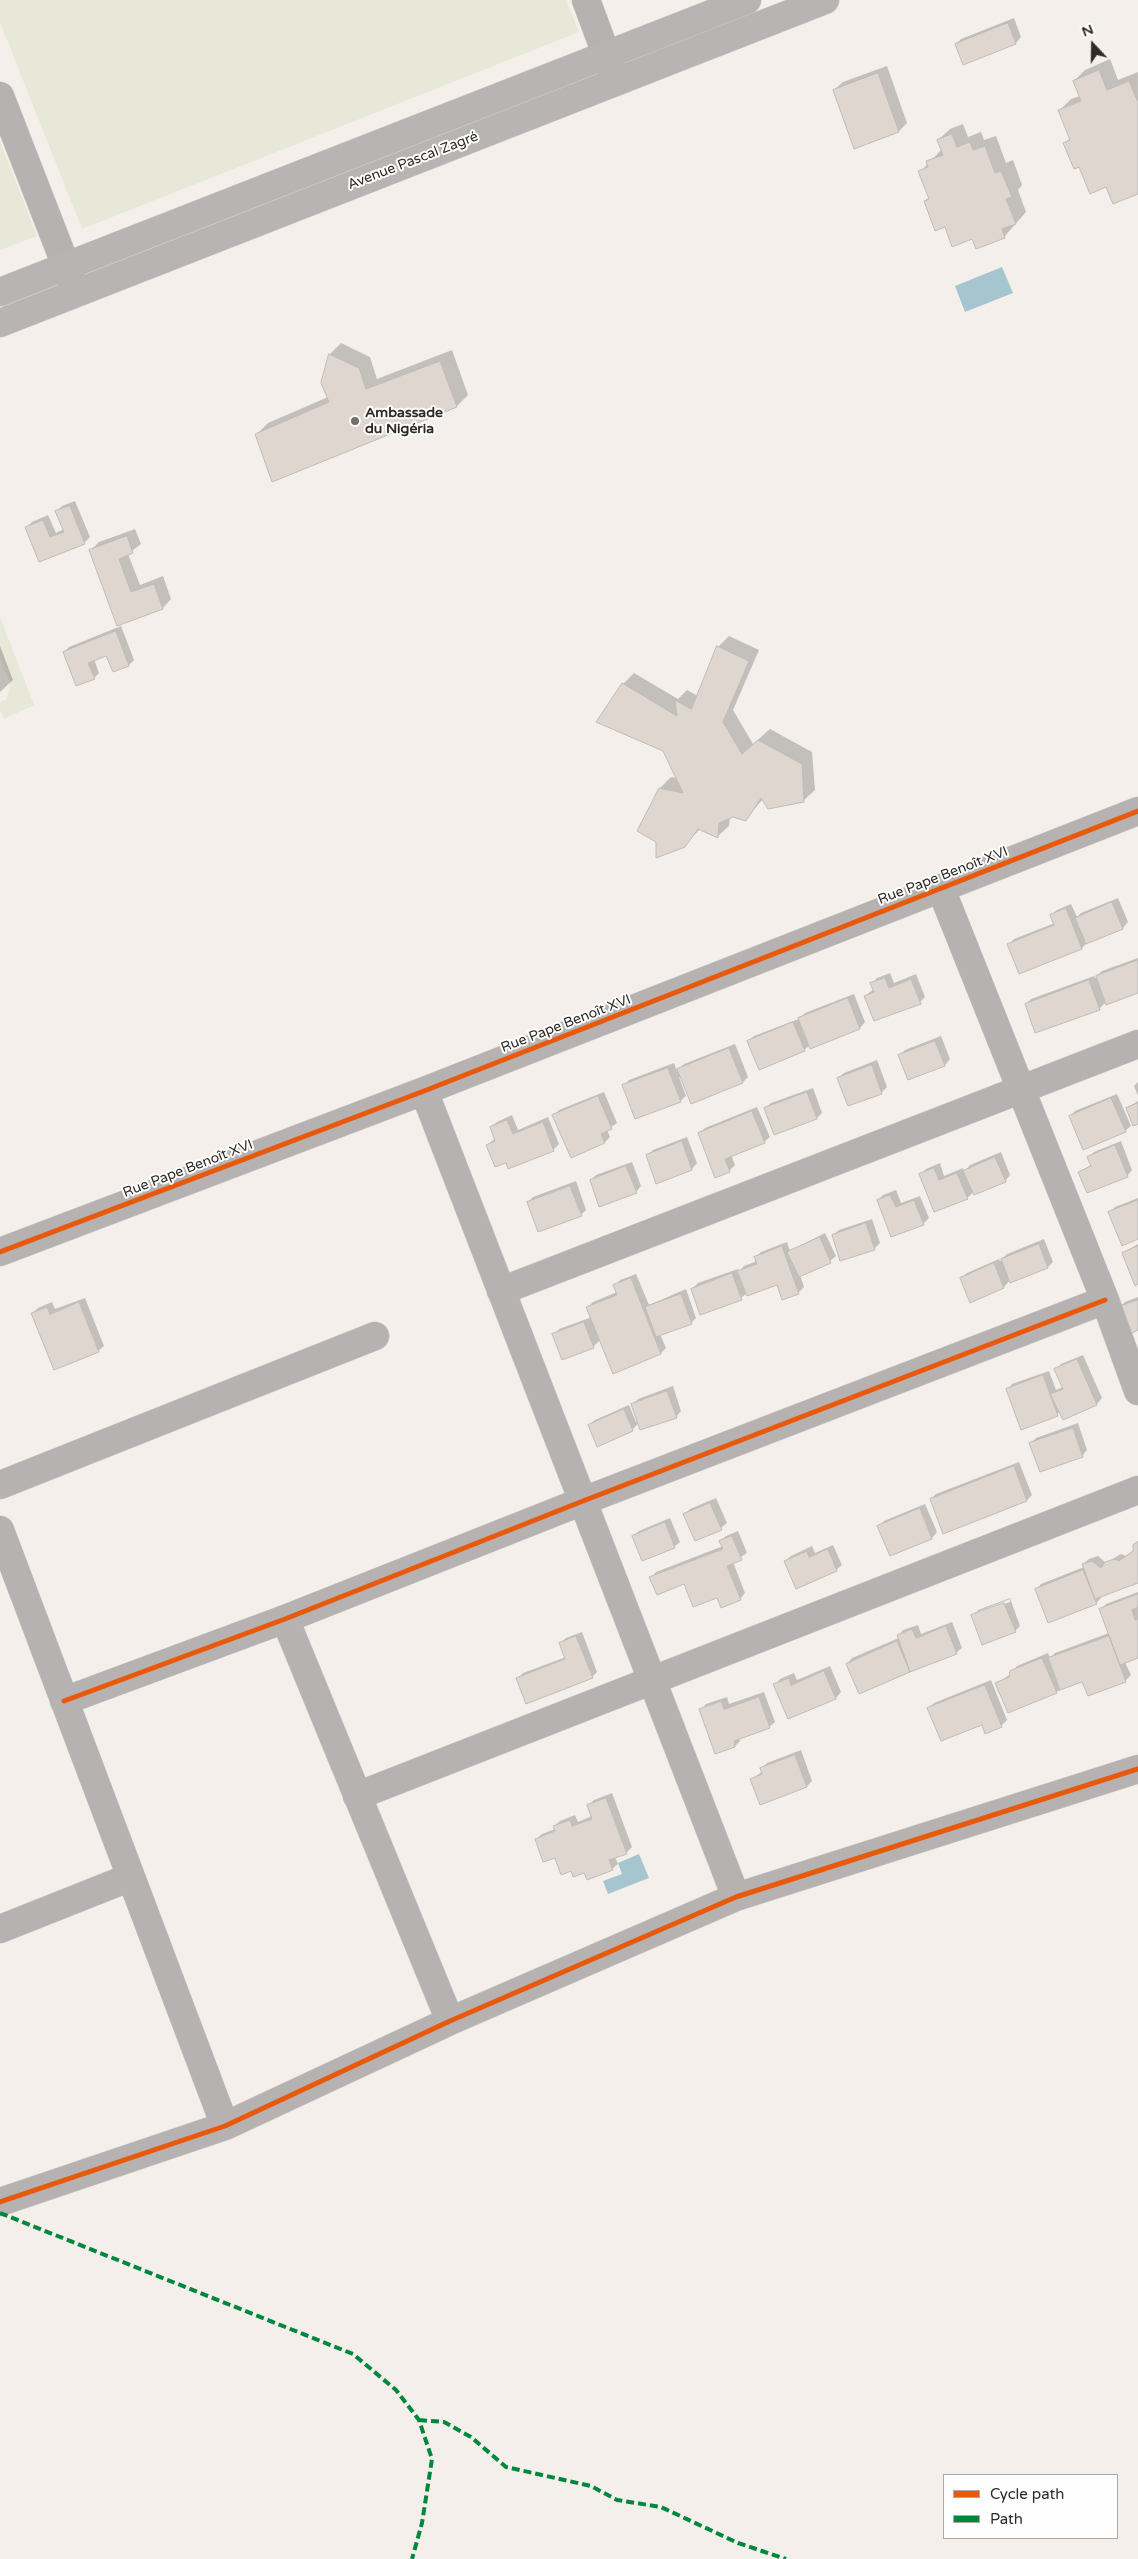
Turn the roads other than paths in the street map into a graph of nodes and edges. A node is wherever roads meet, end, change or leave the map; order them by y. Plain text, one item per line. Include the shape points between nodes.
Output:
1 (586, 0) edge
2 (747, 0) edge
3 (825, 0) edge
4 (607, 55) junction
5 (617, 82) junction
6 (0, 96) edge
7 (66, 266) junction
8 (0, 292) edge
9 (76, 293) junction
10 (0, 323) edge
11 (1138, 811) edge
12 (941, 889) junction
13 (1138, 1044) edge
14 (1021, 1089) junction
15 (424, 1091) junction
16 (0, 1252) edge
17 (501, 1291) junction
18 (1106, 1300) junction
19 (374, 1336) dead end
20 (1138, 1391) edge
21 (0, 1485) edge
22 (1138, 1490) edge
23 (583, 1501) junction
24 (0, 1530) edge
25 (285, 1619) junction
26 (653, 1681) junction
27 (64, 1701) junction
28 (1138, 1769) edge
29 (357, 1796) junction
30 (130, 1877) junction
31 (736, 1897) junction
32 (0, 1929) edge
33 (450, 2021) junction
34 (225, 2126) junction
35 (0, 2202) edge

1 - 4 street
2 - 4 main road, Avenue Pascal Zagré
3 - 5 main road, Avenue Pascal Zagré
4 - 5 street
4 - 7 main road, Avenue Pascal Zagré
5 - 9 main road, Avenue Pascal Zagré
6 - 7 street
7 - 8 main road, Avenue Pascal Zagré
7 - 9 street
9 - 10 main road, Avenue Pascal Zagré
11 - 12 street, Rue Pape Benoît XVI
12 - 14 street
12 - 15 street, Rue Pape Benoît XVI
13 - 14 street
14 - 17 street
14 - 18 street
15 - 16 street, Rue Pape Benoît XVI
15 - 17 street
17 - 23 street
18 - 20 street
18 - 23 street
19 - 21 street
22 - 26 street
23 - 25 street
23 - 26 street
24 - 27 street
25 - 27 street
25 - 29 street
26 - 29 street
26 - 31 street
27 - 30 street
28 - 31 street
29 - 33 street
30 - 32 street
30 - 34 street
31 - 33 street
33 - 34 street
34 - 35 street

